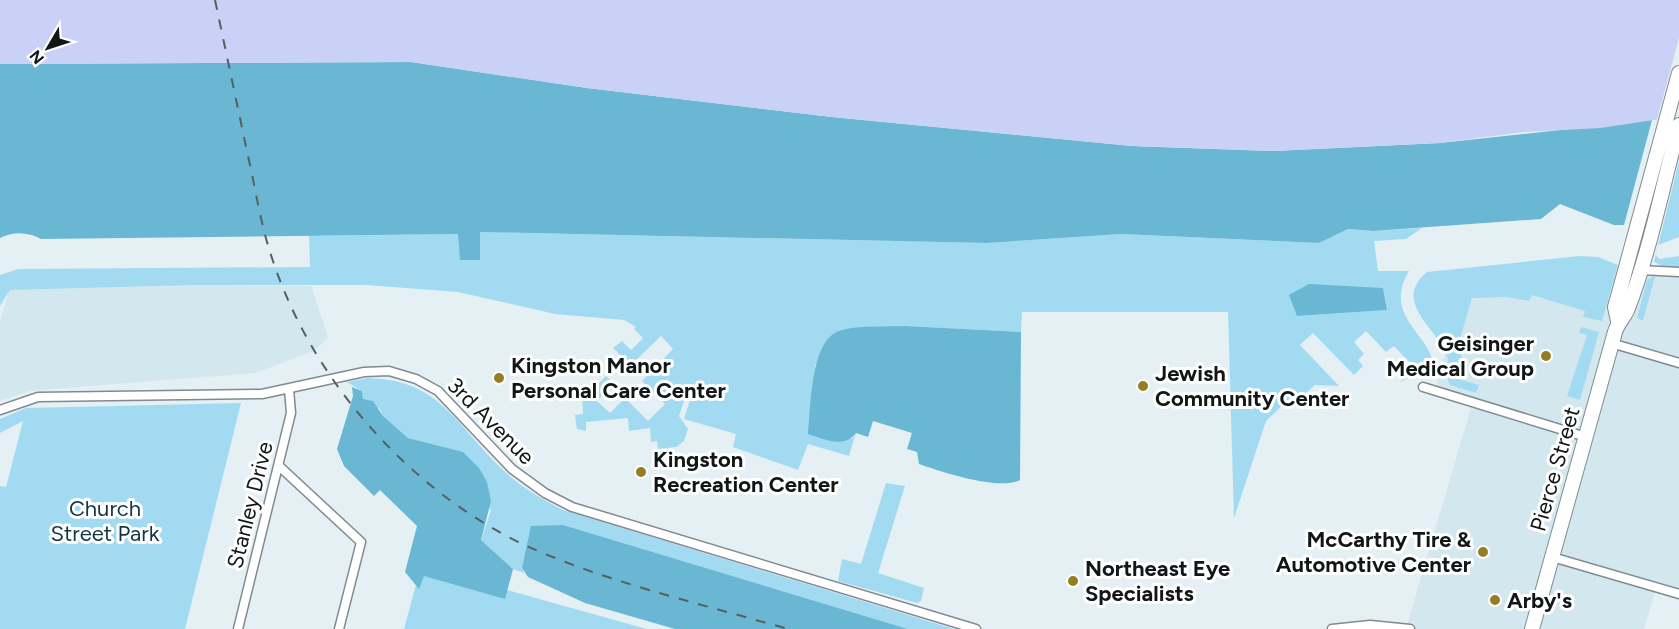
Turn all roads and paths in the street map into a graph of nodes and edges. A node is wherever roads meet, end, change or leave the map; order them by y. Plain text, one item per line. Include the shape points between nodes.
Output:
1 (1679, 73) edge
2 (1679, 125) edge
3 (1640, 270) junction
4 (1679, 272) edge
5 (1618, 321) junction
6 (1611, 343) junction
7 (1679, 363) edge
8 (1423, 387) dead end
9 (289, 390) junction
10 (0, 410) edge
11 (1586, 437) junction
12 (279, 466) junction
13 (1552, 557) junction
14 (1679, 594) edge
15 (238, 629) edge
16 (339, 629) edge
17 (976, 629) edge
18 (1332, 629) edge
19 (1410, 629) edge
20 (1532, 629) edge

1 - 5 main road, Pierce Street via 1615,307
2 - 3 main road, Pierce Street
3 - 4 street
3 - 5 main road, Pierce Street via 1627,312
5 - 6 main road, Pierce Street
6 - 7 street
6 - 11 main road, Pierce Street
8 - 11 street
9 - 10 street, 3rd Avenue via 245,395 38,397
9 - 12 street, Stanley Drive via 291,413
9 - 17 street, 3rd Avenue via 364,372 403,374 438,391 512,469 572,507
11 - 13 main road, Pierce Street
12 - 15 street, Stanley Drive
12 - 16 street via 361,542
13 - 14 street
13 - 20 main road, Pierce Street
18 - 19 street via 1387,625

